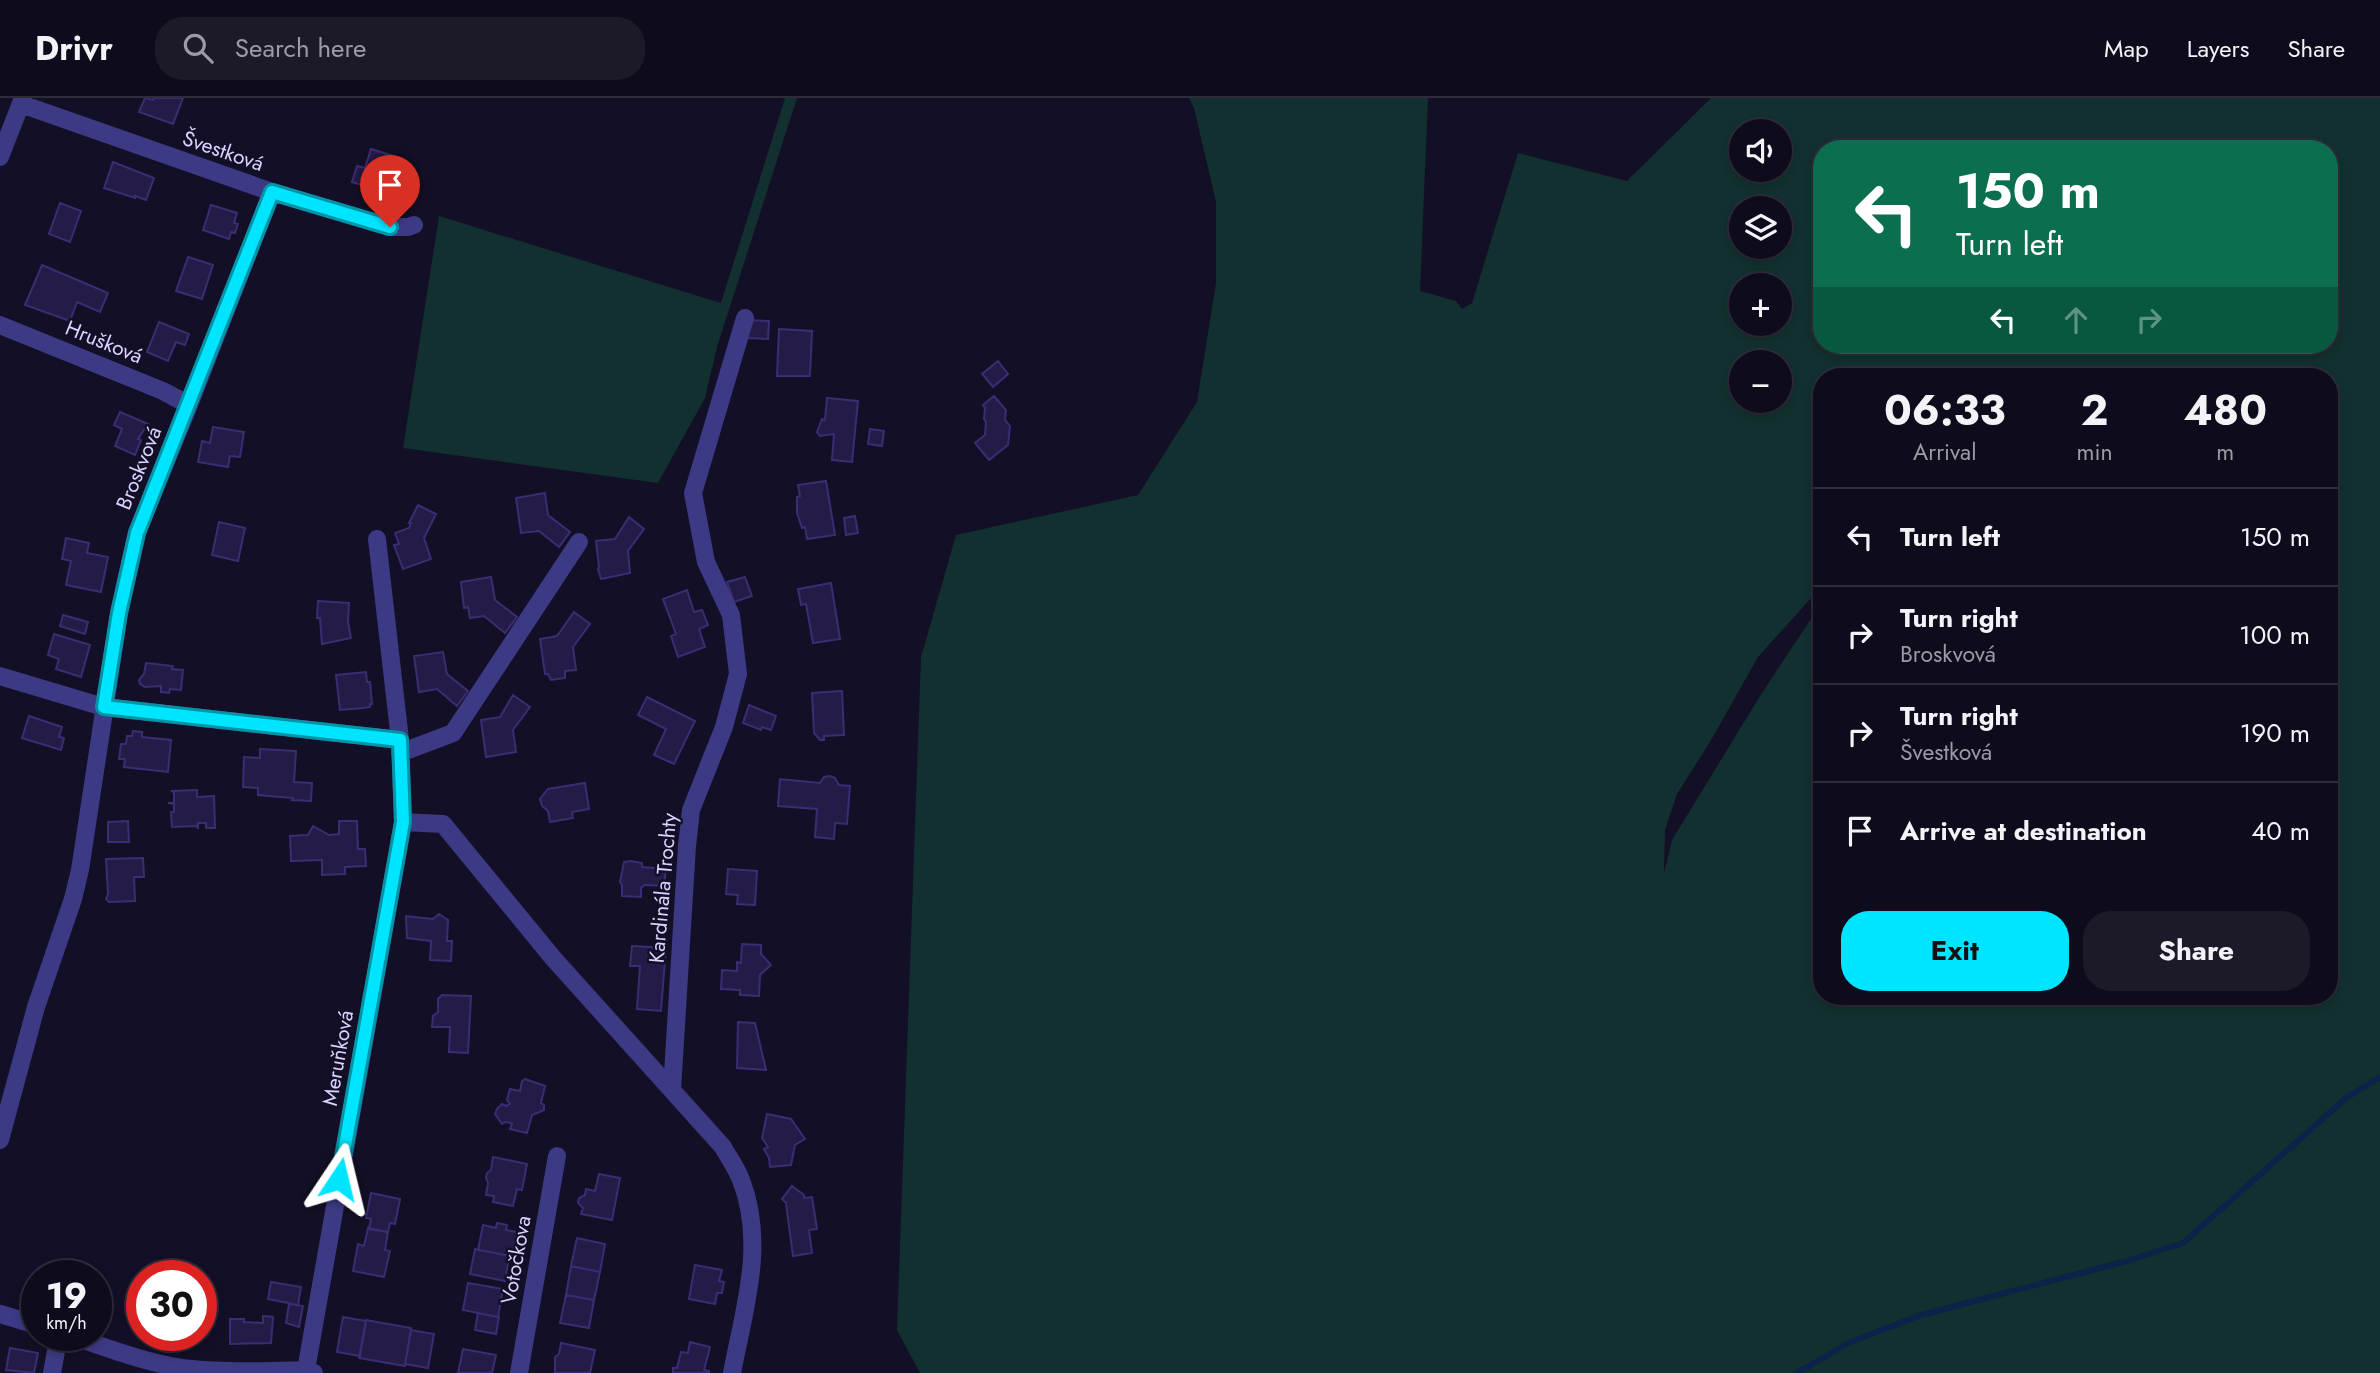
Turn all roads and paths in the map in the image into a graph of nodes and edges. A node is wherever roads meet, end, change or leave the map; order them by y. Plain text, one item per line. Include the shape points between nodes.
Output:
1 (22, 101) edge
2 (0, 157) edge
3 (272, 192) junction
4 (414, 225) dead end
5 (745, 317) dead end
6 (0, 325) edge
7 (189, 405) junction
8 (377, 539) dead end
9 (579, 542) dead end
10 (0, 676) edge
11 (104, 707) junction
12 (400, 747) junction
13 (403, 822) junction
14 (672, 1090) junction
15 (0, 1140) edge
16 (557, 1156) dead end
17 (0, 1314) edge
18 (21, 1320) edge
19 (112, 1349) edge
20 (55, 1351) edge
21 (310, 1372) edge
22 (52, 1373) edge
23 (519, 1373) edge
24 (732, 1373) edge

1 - 2 street
1 - 3 street, Švestková
3 - 4 street, Švestková via 390,227
3 - 7 street, Broskvová
5 - 14 street, Kardinála Trochty via 694,493 706,562 731,615 738,674 724,727 691,810
6 - 7 street, Hrušková
7 - 11 street, Broskvová via 137,533
8 - 12 street, Meruňková
9 - 12 street via 453,733
10 - 11 street
11 - 12 street
11 - 15 street, Broskvová via 73,899 36,1007
12 - 13 street, Meruňková
13 - 14 street via 443,824 553,958
13 - 21 street, Meruňková
14 - 24 street via 723,1147 741,1179 750,1208 754,1257
16 - 23 street, Votočkova
17 - 18 street
19 - 21 street via 181,1368
20 - 22 street

